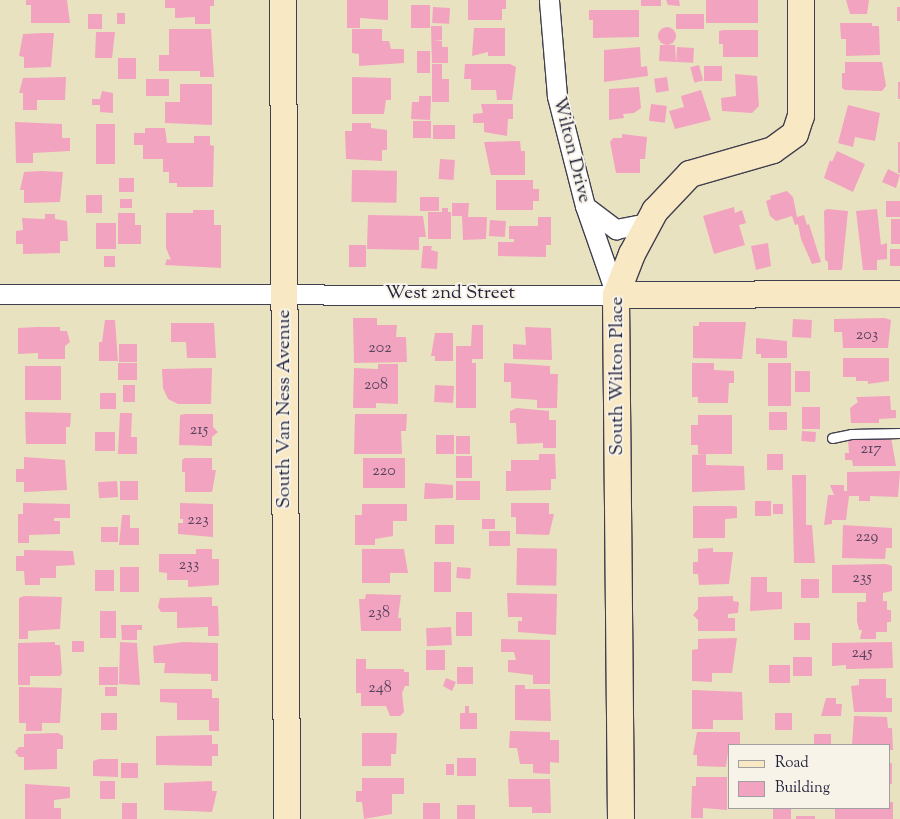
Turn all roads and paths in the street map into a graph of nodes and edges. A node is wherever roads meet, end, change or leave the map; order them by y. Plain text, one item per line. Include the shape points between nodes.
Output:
1 (283, 0) edge
2 (549, 0) edge
3 (801, 0) edge
4 (585, 206) junction
5 (648, 223) junction
6 (0, 294) edge
7 (284, 294) junction
8 (616, 294) junction
9 (900, 294) edge
10 (900, 433) edge
11 (832, 438) dead end
12 (287, 819) edge
13 (621, 819) edge

1 - 7 street, South Van Ness Avenue
2 - 4 street, Wilton Drive via 557,96
3 - 5 street, South Wilton Place via 801,116 795,134 772,150 690,174
4 - 5 street via 616,229
4 - 8 street, Wilton Drive
5 - 8 street, South Wilton Place
6 - 7 street, West 2nd Street
7 - 8 street, West 2nd Street
7 - 12 street, South Van Ness Avenue
8 - 9 street, West 2nd Street
8 - 13 street, South Wilton Place
10 - 11 lane via 851,434

